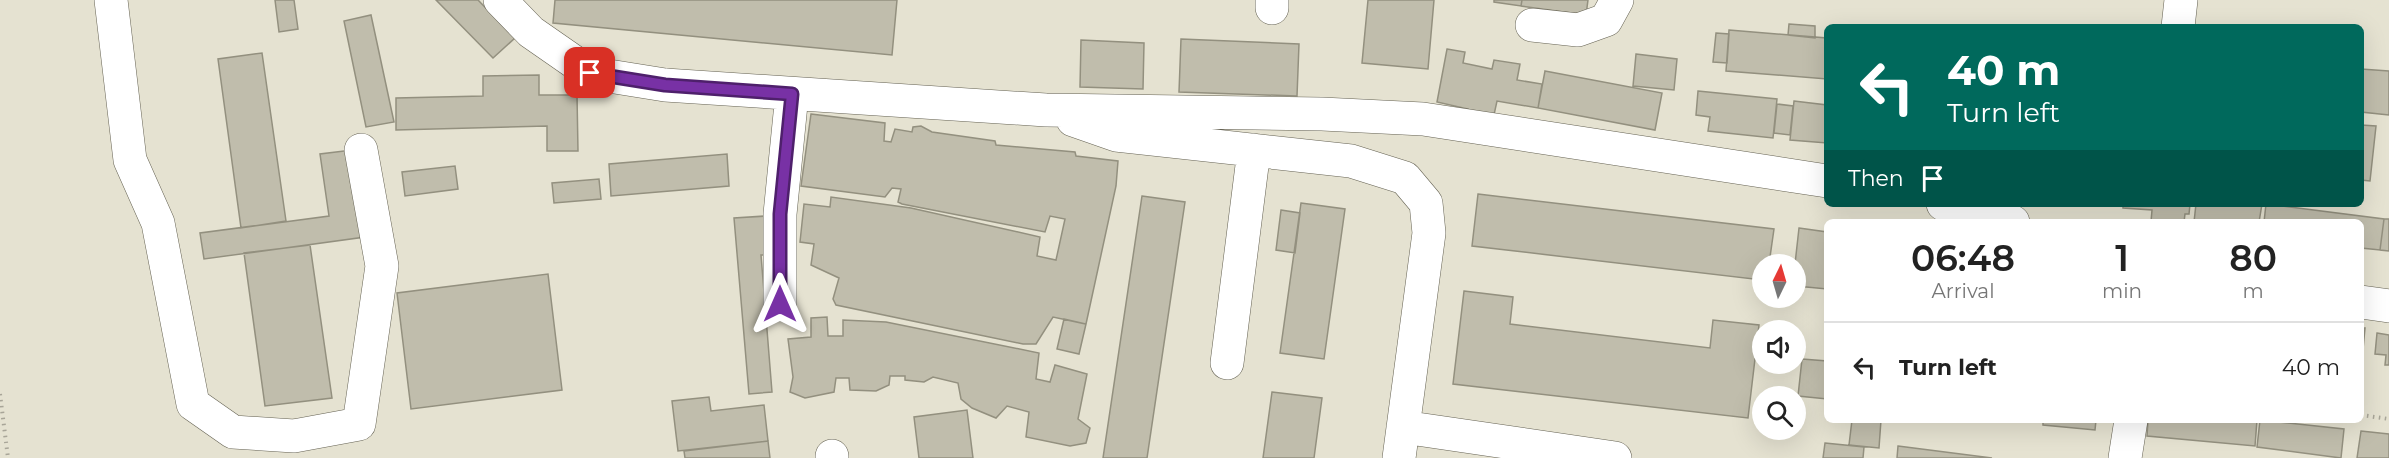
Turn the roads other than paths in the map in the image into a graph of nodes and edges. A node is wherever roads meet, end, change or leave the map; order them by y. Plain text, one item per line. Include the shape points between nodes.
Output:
1 (111, 0) edge
2 (500, 0) edge
3 (1617, 0) edge
4 (2181, 0) edge
5 (2178, 24) edge
6 (1532, 25) dead end
7 (792, 94) junction
8 (1046, 110) junction
9 (362, 150) dead end
10 (1254, 150) junction
11 (1824, 181) edge
12 (1955, 207) edge
13 (2001, 219) edge
14 (2364, 302) edge
15 (780, 304) dead end
16 (2389, 306) edge
17 (1227, 363) dead end
18 (2131, 423) edge
19 (1401, 443) edge
20 (1615, 458) edge
21 (2125, 458) edge

1 - 9 street via 130,160 158,223 193,404 233,432 294,436 359,424 382,266
2 - 7 street via 531,32 590,73 665,85
3 - 6 street via 1606,20 1578,30
4 - 5 street
7 - 8 street
7 - 15 street via 780,214
8 - 10 street via 1116,135
8 - 11 street via 1423,119
10 - 17 street
10 - 19 street via 1351,160 1405,178 1426,203 1429,232
12 - 13 street
14 - 16 street
18 - 21 street
19 - 20 street

